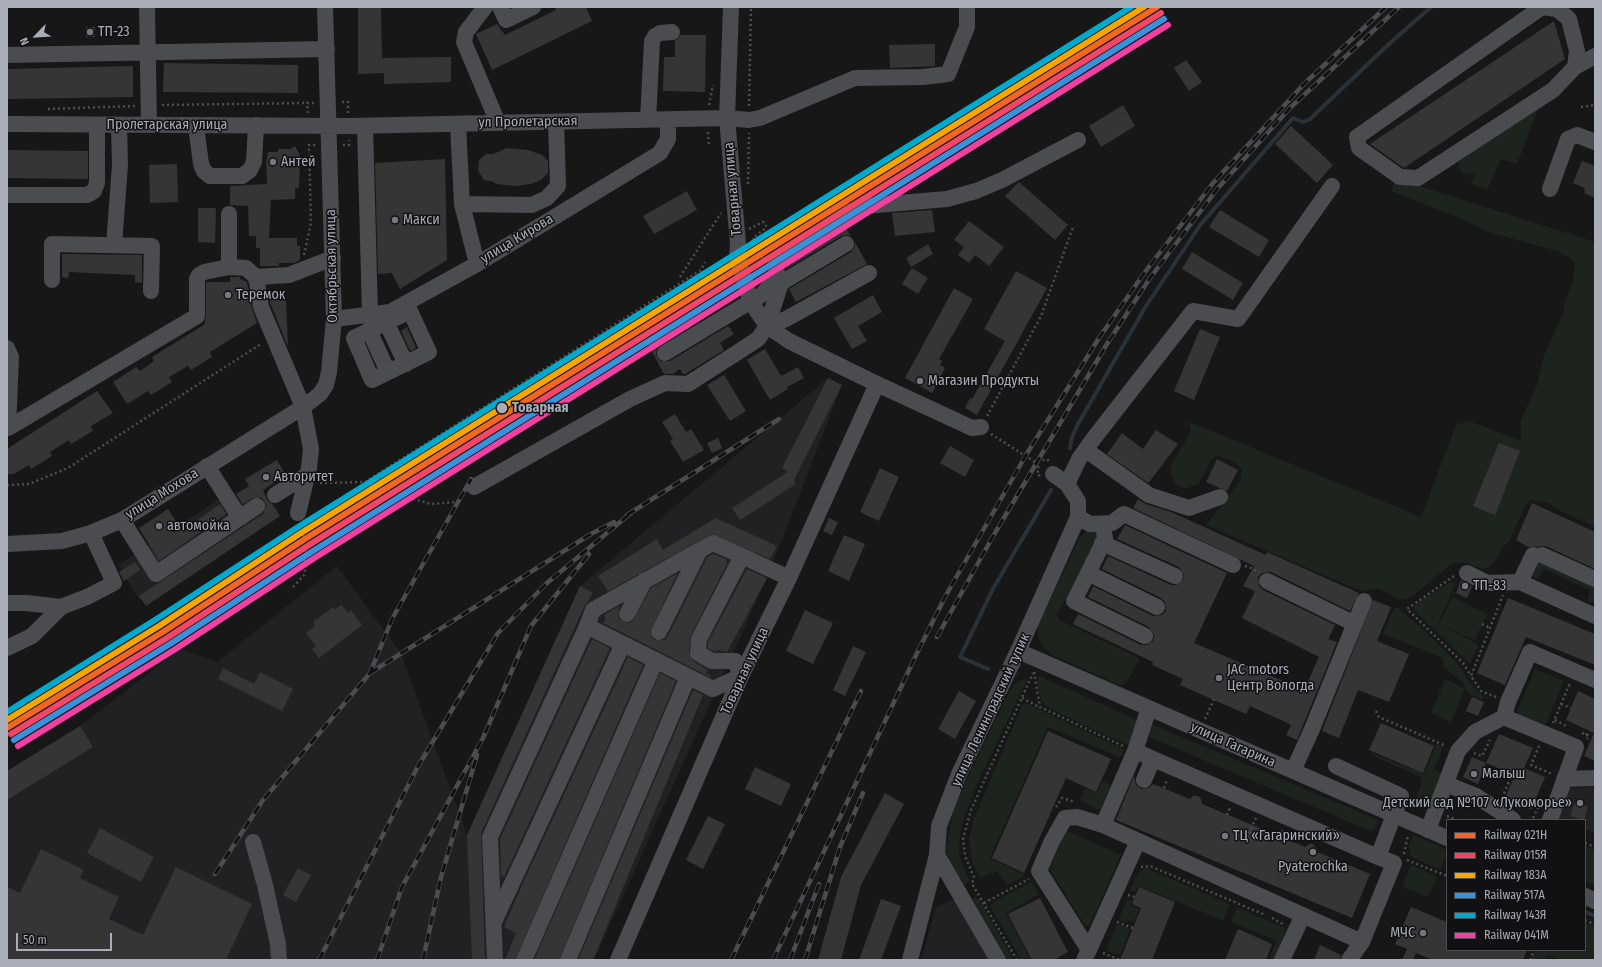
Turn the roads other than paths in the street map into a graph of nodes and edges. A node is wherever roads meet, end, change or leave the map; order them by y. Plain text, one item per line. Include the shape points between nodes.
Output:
1 (147, 7) edge
2 (325, 7) edge
3 (485, 7) edge
4 (500, 7) edge
5 (533, 7) edge
6 (731, 7) edge
7 (966, 7) edge
8 (672, 32) dead end
9 (327, 49) junction
10 (148, 54) junction
11 (7, 55) edge
12 (1595, 56) edge
13 (1575, 67) junction
14 (727, 118) junction
15 (648, 120) junction
16 (668, 120) junction
17 (556, 122) junction
18 (498, 123) junction
19 (7, 124) edge
20 (458, 124) junction
21 (97, 125) junction
22 (119, 125) junction
23 (149, 125) junction
24 (256, 125) junction
25 (196, 126) junction
26 (328, 126) junction
27 (365, 126) junction
28 (1078, 140) dead end
29 (1595, 142) edge
30 (1332, 186) dead end
31 (1550, 189) dead end
32 (7, 195) edge
33 (462, 204) junction
34 (229, 214) dead end
35 (846, 244) dead end
36 (114, 245) junction
37 (333, 258) junction
38 (477, 264) junction
39 (229, 267) junction
40 (869, 273) dead end
41 (256, 277) junction
42 (52, 280) dead end
43 (151, 291) dead end
44 (751, 302) junction
45 (334, 319) junction
46 (380, 322) junction
47 (767, 326) junction
48 (7, 348) edge
49 (665, 353) dead end
50 (401, 366) junction
51 (877, 384) junction
52 (303, 407) junction
53 (981, 427) road end
54 (8, 429) edge
55 (1086, 450) junction
56 (207, 466) junction
57 (1053, 474) road end
58 (306, 479) junction
59 (1067, 484) junction
60 (474, 487) dead end
61 (275, 495) dead end
62 (1220, 497) dead end
63 (257, 506) dead end
64 (298, 512) road end
65 (1078, 517) junction
66 (240, 518) junction
67 (122, 520) junction
68 (1103, 524) junction
69 (91, 533) junction
70 (1102, 543) junction
71 (7, 544) edge
72 (700, 550) junction
73 (742, 556) junction
74 (1233, 565) road end
75 (1088, 573) junction
76 (1467, 573) road end
77 (1175, 576) dead end
78 (789, 578) junction
79 (1595, 579) edge
80 (645, 580) junction
81 (1267, 581) road end
82 (1520, 582) junction
83 (1364, 602) dead end
84 (7, 603) edge
85 (60, 607) junction
86 (1157, 607) dead end
87 (626, 614) dead end
88 (1595, 615) edge
89 (1355, 624) junction
90 (587, 626) junction
91 (659, 632) dead end
92 (1145, 636) dead end
93 (623, 644) junction
94 (7, 648) edge
95 (1018, 651) junction
96 (656, 660) junction
97 (688, 676) junction
98 (741, 676) junction
99 (1589, 678) edge
100 (1149, 708) junction
101 (1506, 709) junction
102 (1131, 751) junction
103 (1153, 759) junction
104 (1336, 766) dead end
105 (1293, 771) junction
106 (1595, 778) edge
107 (1144, 780) dead end
108 (1557, 780) junction
109 (1446, 784) junction
110 (1393, 815) junction
111 (1520, 818) edge
112 (1550, 819) edge
113 (1103, 825) junction
114 (1428, 830) junction
115 (1446, 838) edge
116 (1138, 841) junction
117 (253, 842) dead end
118 (937, 855) junction
119 (1378, 857) junction
120 (1302, 915) junction
121 (493, 925) junction
122 (1362, 942) junction
123 (1094, 955) edge
124 (279, 960) edge
125 (495, 960) edge
126 (524, 960) edge
127 (568, 960) edge
128 (618, 960) edge
129 (910, 960) edge
130 (998, 960) edge
131 (1282, 960) edge
132 (1348, 960) edge

1 - 10 street
2 - 9 street, Октябрьская улица
3 - 18 street via 466,32 464,42
4 - 5 street via 506,20
6 - 14 street
7 - 14 street, ул Пролетарская via 967,27 948,74 855,78 760,118
8 - 15 street via 660,33 652,41
9 - 10 street
9 - 26 street, Октябрьская улица
10 - 11 street
10 - 23 street
12 - 13 street
13 - 13 street via 1553,90 1418,178 1400,177 1359,148 1357,137 1542,7 1556,9 1569,20 1578,50
14 - 16 street, ул Пролетарская
14 - 44 street, Товарная улица via 737,256
15 - 16 street, ул Пролетарская
15 - 17 street, ул Пролетарская
16 - 38 street, улица Кирова via 668,139 660,153
17 - 18 street, ул Пролетарская
17 - 33 street via 558,186 547,198 532,205
18 - 20 street, ул Пролетарская
19 - 21 street, Пролетарская улица
20 - 27 street, ул Пролетарская
20 - 33 street
21 - 22 street, Пролетарская улица
21 - 32 street via 97,183 94,191 87,195
22 - 23 street, Пролетарская улица
22 - 36 street via 120,165
23 - 25 street, Пролетарская улица
24 - 25 street, Пролетарская улица
24 - 25 street via 254,162 250,170 242,176 210,176 204,171
24 - 26 street, Пролетарская улица
26 - 27 street, ул Пролетарская
26 - 37 street, Октябрьская улица
27 - 46 street
28 - 44 street via 976,191 947,199 865,206 850,212 778,260 777,275 763,294
29 - 31 street via 1577,135 1568,139
30 - 55 street via 1238,319 1193,311
33 - 38 street
34 - 39 street
35 - 47 street via 780,283
36 - 42 street via 52,244
36 - 43 street via 152,246
37 - 41 street via 289,275
37 - 45 street, Октябрьская улица
38 - 46 street, улица Кирова
39 - 41 street via 246,268
39 - 54 street via 199,275 197,316
40 - 47 street via 786,319
41 - 52 street via 261,307
44 - 47 street, Товарная улица
44 - 49 street
45 - 46 street, улица Кирова
45 - 52 street, Октябрьская улица via 326,385 320,394
46 - 50 street
46 - 50 street via 354,338 372,380
46 - 50 street via 410,311 429,352
47 - 51 street, Товарная улица via 789,341
47 - 60 street via 758,339 688,384 665,383 630,399
48 - 54 street via 11,357
51 - 53 street, Товарная улица via 972,428
51 - 78 street, Товарная улица
52 - 56 street, улица Мохова
52 - 58 street via 311,449
55 - 59 street
55 - 62 street via 1149,495 1189,508
56 - 66 street
56 - 67 street, улица Мохова
57 - 59 street
58 - 61 street
58 - 64 street
59 - 65 street via 1078,501
63 - 66 street
65 - 68 street via 1090,524
65 - 95 street, улица Ленинградский тупик
66 - 67 street via 156,574
67 - 69 street, улица Мохова
68 - 70 street via 1105,538
68 - 74 street via 1112,523 1124,514
69 - 71 street, улица Мохова via 62,541
69 - 85 street via 114,583
70 - 75 street
70 - 77 street
72 - 73 street via 713,544
72 - 80 street
72 - 91 street
73 - 78 street
73 - 98 street via 700,639 698,653 712,661 735,661
75 - 86 street
75 - 92 street via 1074,602
76 - 82 street via 1487,583
78 - 98 street, Товарная улица
79 - 82 street via 1537,555
80 - 87 street
80 - 90 street via 593,610
81 - 89 street
82 - 88 street
83 - 89 street
84 - 85 street
85 - 94 street via 32,636
89 - 105 street
90 - 93 street
90 - 121 street via 490,838
93 - 96 street
93 - 121 street
95 - 100 street, улица Гагарина via 1037,666
95 - 118 street, улица Ленинградский тупик via 959,774 939,826
96 - 97 street
96 - 126 street
97 - 98 street via 713,689
97 - 127 street
98 - 128 street, Товарная улица
99 - 101 street via 1530,652
100 - 102 street
100 - 105 street, улица Гагарина
101 - 108 street via 1576,747
101 - 109 street via 1475,732 1458,751
102 - 103 street
102 - 113 street
103 - 107 street
103 - 119 street
104 - 110 street via 1401,796
105 - 110 street, улица Гагарина
106 - 108 street
108 - 112 street
109 - 111 street
109 - 114 street
110 - 114 street, улица Гагарина
110 - 119 street
113 - 116 street
113 - 123 street via 1077,817 1065,818 1040,871
114 - 115 street, улица Гагарина
116 - 120 street
116 - 123 street
117 - 124 street via 267,892
118 - 129 street, улица Ленинградский тупик
118 - 130 street
119 - 122 street via 1394,863
120 - 122 street
120 - 131 street
121 - 125 street
122 - 132 street

